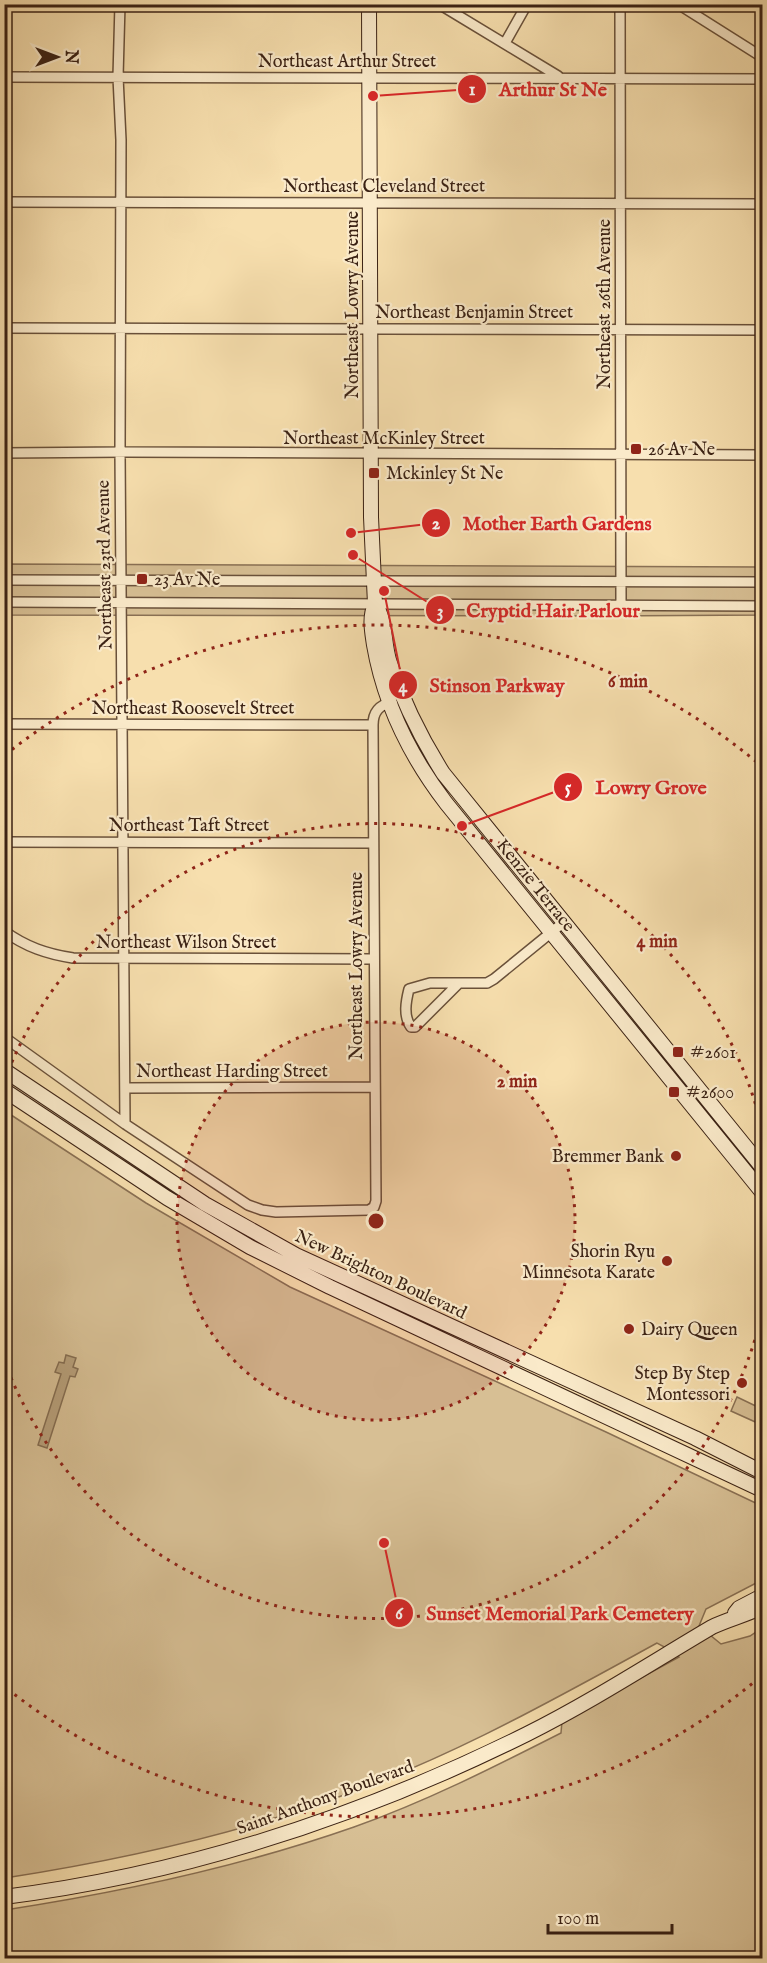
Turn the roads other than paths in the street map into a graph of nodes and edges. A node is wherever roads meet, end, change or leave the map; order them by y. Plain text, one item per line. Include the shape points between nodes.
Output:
1 (120, 4) edge
2 (369, 4) edge
3 (439, 4) edge
4 (527, 4) edge
5 (620, 4) edge
6 (678, 4) edge
7 (505, 43) junction
8 (762, 57) edge
9 (4, 77) edge
10 (118, 77) junction
11 (369, 77) junction
12 (559, 77) junction
13 (620, 77) junction
14 (762, 79) edge
15 (4, 202) edge
16 (120, 202) junction
17 (370, 202) junction
18 (620, 203) junction
19 (762, 204) edge
20 (4, 328) edge
21 (120, 328) junction
22 (370, 329) junction
23 (620, 329) junction
24 (762, 330) edge
25 (120, 452) junction
26 (4, 453) edge
27 (371, 454) junction
28 (621, 455) junction
29 (762, 455) edge
30 (4, 580) edge
31 (121, 580) junction
32 (621, 581) junction
33 (373, 582) junction
34 (762, 582) edge
35 (4, 602) edge
36 (121, 603) junction
37 (375, 604) junction
38 (621, 604) junction
39 (762, 606) edge
40 (405, 701) junction
41 (389, 702) junction
42 (373, 720) junction
43 (4, 724) edge
44 (122, 724) junction
45 (123, 841) junction
46 (4, 842) edge
47 (374, 843) junction
48 (564, 922) junction
49 (4, 931) edge
50 (551, 933) junction
51 (125, 958) junction
52 (373, 959) junction
53 (458, 984) junction
54 (4, 1037) edge
55 (4, 1070) edge
56 (374, 1087) junction
57 (126, 1088) junction
58 (4, 1090) edge
59 (125, 1124) junction
60 (762, 1167) edge
61 (762, 1192) edge
62 (762, 1472) edge
63 (762, 1490) edge
64 (762, 1596) edge
65 (762, 1607) edge
66 (729, 1618) junction
67 (4, 1897) edge

1 - 10 street, Northeast 23rd Avenue
2 - 11 main road, Northeast Lowry Avenue
3 - 7 street
4 - 7 street
5 - 13 street, Northeast 26th Avenue
6 - 8 street
7 - 12 street
9 - 10 street, Northeast Arthur Street
10 - 11 street, Northeast Arthur Street
10 - 16 street, Northeast 23rd Avenue
11 - 12 street, Northeast Arthur Street
11 - 17 main road, Northeast Lowry Avenue
12 - 13 street, Northeast Arthur Street
13 - 14 street, Northeast Arthur Street
13 - 18 street, Northeast 26th Avenue
15 - 16 street, Northeast Cleveland Street
16 - 17 street, Northeast Cleveland Street
16 - 21 street, Northeast 23rd Avenue
17 - 18 street, Northeast Cleveland Street
17 - 22 main road, Northeast Lowry Avenue
18 - 19 street, Northeast Cleveland Street
18 - 23 street, Northeast 26th Avenue
20 - 21 street, Northeast Benjamin Street
21 - 22 street, Northeast Benjamin Street
21 - 25 street, Northeast 23rd Avenue
22 - 23 street, Northeast Benjamin Street
22 - 27 main road, Northeast Lowry Avenue
23 - 24 street, Northeast Benjamin Street
23 - 28 street, Northeast 26th Avenue
25 - 26 street, Northeast McKinley Street
25 - 27 street, Northeast McKinley Street
25 - 31 street, Northeast 23rd Avenue
27 - 28 street, Northeast McKinley Street
27 - 33 main road, Northeast Lowry Avenue
28 - 29 street, Northeast McKinley Street
28 - 32 street, Northeast 26th Avenue
30 - 31 street
31 - 33 street
31 - 36 street, Northeast 23rd Avenue
32 - 33 street
32 - 34 street
32 - 38 street, Northeast 26th Avenue
33 - 37 main road, Northeast Lowry Avenue
35 - 36 street
36 - 37 street
36 - 44 street, Northeast 23rd Avenue
37 - 38 street
37 - 40 main road, Kenzie Terrace via 382,615 389,660
37 - 41 main road, Kenzie Terrace via 371,615 373,638
38 - 39 street
40 - 41 street
40 - 48 main road, Kenzie Terrace via 443,772
41 - 42 street via 378,709
41 - 50 main road, Kenzie Terrace via 430,782
42 - 44 street, Northeast Roosevelt Street
42 - 47 street, Northeast Lowry Avenue
43 - 44 street, Northeast Roosevelt Street
44 - 45 street, Northeast 23rd Avenue
45 - 46 street, Northeast Taft Street
45 - 47 street, Northeast Taft Street
45 - 51 street, Northeast 23rd Avenue
47 - 52 street, Northeast Lowry Avenue
48 - 50 street
48 - 60 main road, Kenzie Terrace
49 - 51 street, Northeast Wilson Street via 53,955
50 - 53 street via 487,983
50 - 61 main road, Kenzie Terrace
51 - 52 street, Northeast Wilson Street
51 - 57 street, Northeast 23rd Avenue
52 - 56 street, Northeast Lowry Avenue
53 - 53 street via 415,1027 411,1027 406,1002 409,988 430,983
54 - 59 street
55 - 62 main road, New Brighton Boulevard via 205,1204 296,1255
56 - 57 street, Northeast Harding Street
56 - 59 street, Northeast Lowry Avenue via 376,1201 369,1210 262,1210 248,1205
57 - 59 street, Northeast 23rd Avenue
58 - 63 main road, New Brighton Boulevard via 167,1198 250,1247
64 - 66 main road, Saint Anthony Boulevard
65 - 66 main road, Saint Anthony Boulevard
66 - 67 main road, Saint Anthony Boulevard via 529,1733 382,1800 168,1866 100,1882

